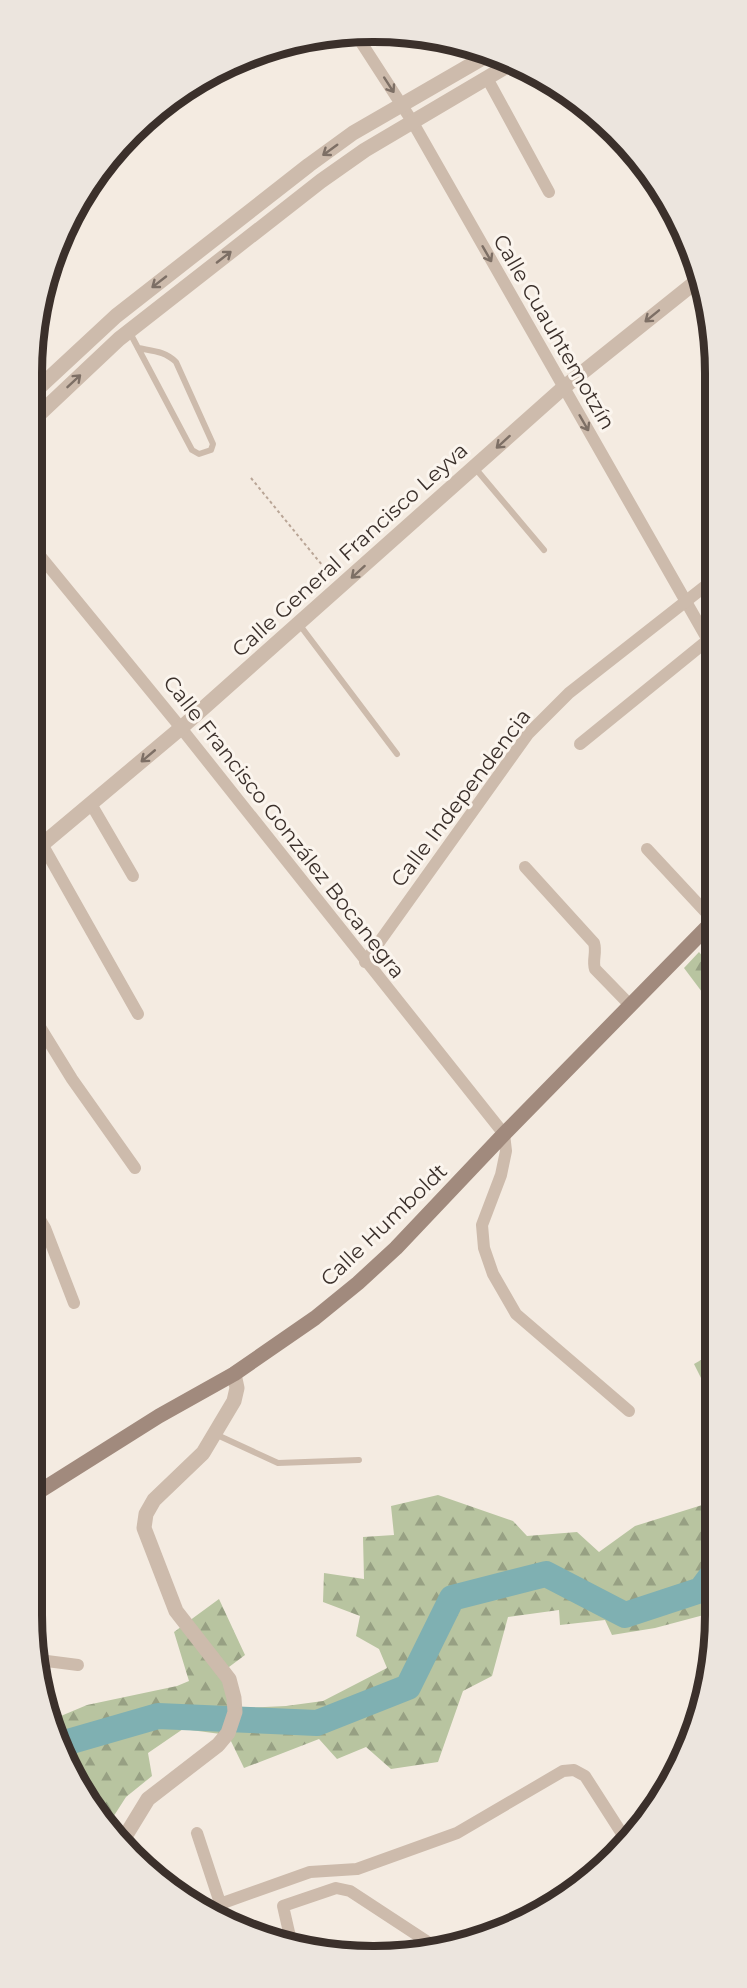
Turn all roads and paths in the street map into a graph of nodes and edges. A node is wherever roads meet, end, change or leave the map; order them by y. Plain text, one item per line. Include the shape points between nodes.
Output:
1 (361, 43) edge
2 (479, 60) edge
3 (503, 68) edge
4 (487, 78) junction
5 (401, 104) junction
6 (412, 121) junction
7 (549, 192) dead end
8 (693, 284) edge
9 (129, 331) junction
10 (138, 348) junction
11 (42, 385) edge
12 (563, 388) junction
13 (42, 412) edge
14 (475, 468) junction
15 (251, 478) dead end
16 (544, 550) dead end
17 (42, 558) edge
18 (705, 586) edge
19 (341, 587) junction
20 (685, 601) junction
21 (299, 624) junction
22 (705, 635) edge
23 (705, 650) edge
24 (181, 728) junction
25 (580, 744) dead end
26 (397, 754) dead end
27 (91, 804) junction
28 (42, 844) edge
29 (647, 849) dead end
30 (42, 856) edge
31 (525, 867) dead end
32 (133, 876) dead end
33 (705, 911) edge
34 (705, 930) edge
35 (365, 962) junction
36 (630, 1005) junction
37 (138, 1014) dead end
38 (42, 1030) edge
39 (504, 1134) junction
40 (135, 1168) dead end
41 (42, 1223) edge
42 (74, 1303) dead end
43 (234, 1374) junction
44 (629, 1411) dead end
45 (215, 1434) junction
46 (360, 1460) dead end
47 (42, 1490) edge
48 (45, 1661) edge
49 (78, 1665) dead end
50 (197, 1833) dead end
51 (622, 1834) edge
52 (126, 1835) edge
53 (220, 1904) junction
54 (222, 1909) edge
55 (290, 1935) edge
56 (427, 1942) edge

1 -> 5 street, Calle Cuauhtemotzín
2 - 5 street
3 - 4 street
4 - 6 street
4 - 7 street
5 - 6 street, Calle Cuauhtemotzín
5 -> 11 street via 318,159 135,301
9 -> 6 street via 321,181
6 -> 12 street, Calle Cuauhtemotzín
8 -> 12 street, Calle General Francisco Leyva
9 - 10 lane
13 -> 9 street
10 - 10 lane via 169,355 176,362 213,444 211,450 199,454 192,450
12 -> 14 street, Calle General Francisco Leyva
12 -> 20 street, Calle Cuauhtemotzín
14 - 16 lane
14 -> 19 street, Calle General Francisco Leyva
15 - 19 path
17 - 24 street, Calle Francisco González Bocanegra
18 - 20 street, Calle Independencia
19 - 21 street, Calle General Francisco Leyva
20 - 22 street, Calle Cuauhtemotzín
20 - 35 street, Calle Independencia via 568,693 528,734
21 - 24 street, Calle General Francisco Leyva
21 - 26 lane
23 - 25 street
24 -> 27 street, Calle General Francisco Leyva
24 - 35 street, Calle Francisco González Bocanegra
27 - 28 street, Calle General Francisco Leyva
27 - 32 street
29 - 33 street
30 - 37 street
31 - 36 street via 594,944 595,969
34 - 36 main road, Calle Humboldt
35 - 39 street, Calle Francisco González Bocanegra
36 - 39 main road, Calle Humboldt
38 - 40 street
39 - 43 main road, Calle Humboldt via 358,1283
39 - 44 street via 506,1151 501,1175 482,1225 484,1248 493,1274 516,1314
41 - 42 street
43 - 45 street via 234,1401
43 - 47 main road, Calle Humboldt
45 - 46 lane via 278,1463
45 - 52 street via 203,1453 154,1500 144,1528 176,1611 229,1679 235,1712 218,1745 148,1799
48 - 49 street
50 - 53 street
51 - 53 street via 585,1776 574,1770 562,1771 457,1833 357,1869 310,1872
53 - 54 street
55 - 56 street via 282,1906 336,1888 350,1891

